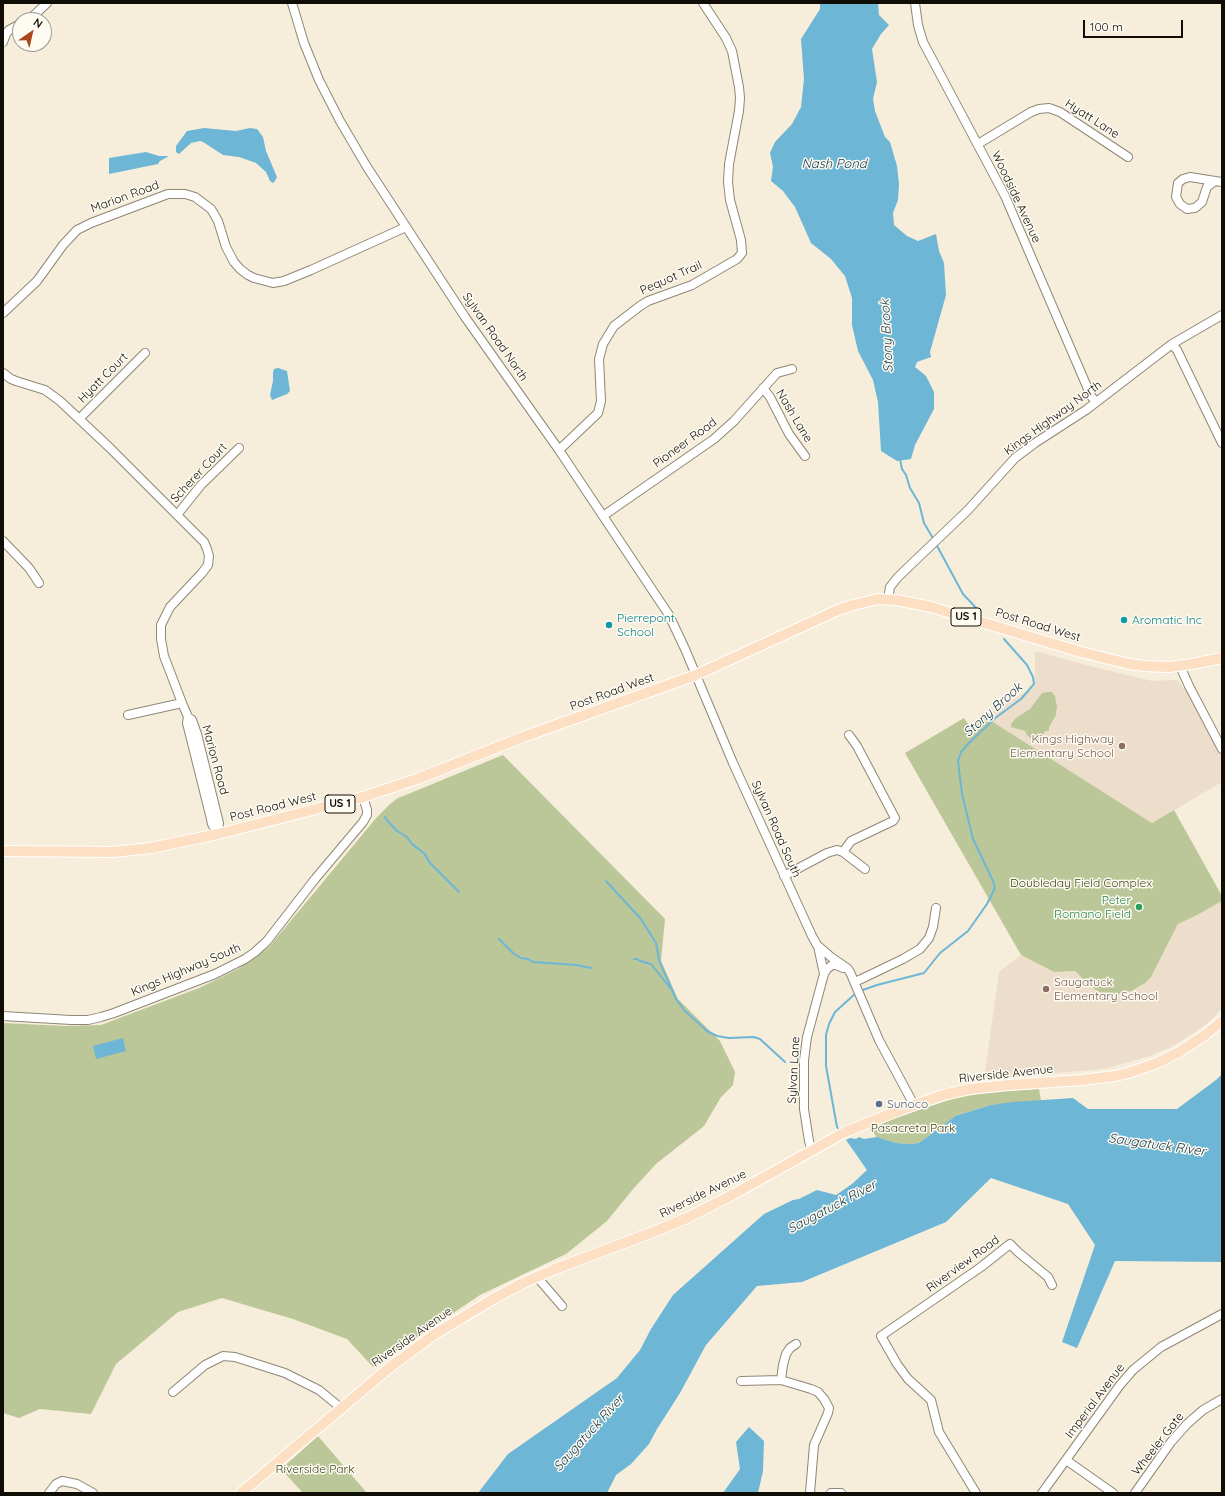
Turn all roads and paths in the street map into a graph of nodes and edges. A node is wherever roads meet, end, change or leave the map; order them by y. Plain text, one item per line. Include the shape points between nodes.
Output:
1 (47, 3) edge
2 (292, 3) edge
3 (703, 3) edge
4 (915, 3) edge
5 (37, 12) edge
6 (12, 28) edge
7 (3, 42) edge
8 (978, 144) junction
9 (1128, 157) dead end
10 (1219, 181) edge
11 (406, 228) junction
12 (3, 313) edge
13 (1222, 315) edge
14 (1172, 344) junction
15 (145, 353) dead end
16 (792, 369) dead end
17 (4, 375) edge
18 (763, 388) junction
19 (1096, 402) junction
20 (79, 419) junction
21 (1222, 443) edge
22 (239, 448) dead end
23 (559, 450) junction
24 (805, 456) dead end
25 (177, 515) junction
26 (603, 516) junction
27 (3, 541) edge
28 (39, 583) dead end
29 (888, 599) junction
30 (1222, 658) edge
31 (1180, 666) junction
32 (696, 675) junction
33 (182, 703) junction
34 (128, 715) dead end
35 (849, 735) dead end
36 (1222, 749) edge
37 (363, 797) junction
38 (218, 834) junction
39 (3, 851) edge
40 (843, 852) junction
41 (865, 869) dead end
42 (784, 876) junction
43 (936, 908) dead end
44 (817, 945) junction
45 (824, 974) junction
46 (855, 982) junction
47 (3, 1016) edge
48 (1222, 1021) edge
49 (914, 1105) junction
50 (812, 1151) junction
51 (537, 1277) junction
52 (1052, 1285) dead end
53 (562, 1306) dead end
54 (1222, 1314) edge
55 (796, 1344) dead end
56 (781, 1380) junction
57 (740, 1381) dead end
58 (173, 1392) dead end
59 (1222, 1399) edge
60 (341, 1408) junction
61 (1066, 1460) junction
62 (49, 1493) edge
63 (94, 1493) edge
64 (241, 1493) edge
65 (810, 1493) edge
66 (831, 1493) edge
67 (841, 1493) edge
68 (976, 1493) edge
69 (1042, 1493) edge
70 (1113, 1493) edge
71 (1135, 1493) edge

1 - 5 street
2 - 11 street, Sylvan Road North via 306,49 324,90 356,150
3 - 23 street, Pequot Trail via 730,47 739,87 739,111 728,182 742,253 737,259 692,284 648,301 614,326 600,354 601,401 598,413
4 - 8 street, Woodside Avenue via 923,42
6 - 7 street
8 - 9 street, Hyatt Lane via 1035,110 1049,108 1060,112
8 - 19 street, Woodside Avenue via 1005,196 1090,396
10 - 10 street via 1190,177 1183,179 1178,183 1176,197 1187,209 1195,208 1202,202 1207,187
11 - 12 street, Marion Road via 284,282 273,283 248,275 234,262 211,209 196,197 168,194 77,230 37,280
11 - 23 street, Sylvan Road North
13 - 14 street, Kings Highway North
14 - 19 street, Kings Highway North
14 - 21 street
15 - 20 street, Hyatt Court
16 - 18 street, Pioneer Road via 777,373
17 - 20 street, Marion Road via 51,394
18 - 24 street, Nash Lane
18 - 26 street, Pioneer Road via 714,439
19 - 29 street, Kings Highway North via 1015,458 972,505 894,582 890,587
20 - 25 street, Marion Road
22 - 25 street, Scherer Court via 201,485
23 - 26 street, Sylvan Road North
25 - 33 street, Marion Road via 204,542 209,556 208,565 170,607 161,625 164,656
26 - 32 street, Sylvan Road North via 669,615
27 - 28 street via 29,568
29 - 31 main road, Post Road West / US 1 via 931,607 1113,661 1145,666
29 - 32 main road, Post Road West / US 1 via 870,600 838,610
30 - 31 main road, Post Road West / US 1
31 - 36 street
32 - 37 main road, Post Road West / US 1
32 - 42 street, Sylvan Road South
33 - 34 street
33 - 38 street, Marion Road via 188,717 212,824
35 - 40 street via 895,818 851,841
37 - 38 main road, Post Road West / US 1
37 - 47 street, Kings Highway South via 367,810 363,822 267,941 243,961 130,1007 95,1018 71,1020
38 - 39 main road, Post Road West / US 1 via 126,851
40 - 41 street
40 - 42 street via 837,850 827,853
42 - 44 street, Sylvan Road South
43 - 46 street via 931,933 920,949 903,960
44 - 45 street, Sylvan Lane
44 - 46 street, Sylvan Road South via 847,968
45 - 46 street via 830,966 836,965
45 - 50 street, Sylvan Lane via 805,1044 804,1109
46 - 49 street, Sylvan Road South via 879,1040
48 - 49 main road, Riverside Avenue via 1179,1052 1128,1073 1082,1080 978,1088 943,1095
49 - 50 main road, Riverside Avenue via 870,1121
50 - 51 main road, Riverside Avenue via 687,1218
51 - 53 street
51 - 60 main road, Riverside Avenue via 500,1295 435,1334
52 - 68 street, Riverview Road via 1048,1276 1010,1244 976,1271 881,1336 896,1364 931,1400 939,1432
54 - 61 street, Imperial Avenue via 1161,1347 1140,1364 1120,1385
55 - 56 street via 786,1354
56 - 57 street
56 - 65 street via 818,1392 829,1408 814,1445
58 - 60 street via 205,1365 223,1356 235,1357 285,1373 319,1390
59 - 71 street, Wheeler Gate via 1203,1410 1187,1424
60 - 64 main road, Riverside Avenue
61 - 69 street, Imperial Avenue
61 - 70 street
62 - 63 street via 62,1481 77,1484
66 - 67 street

